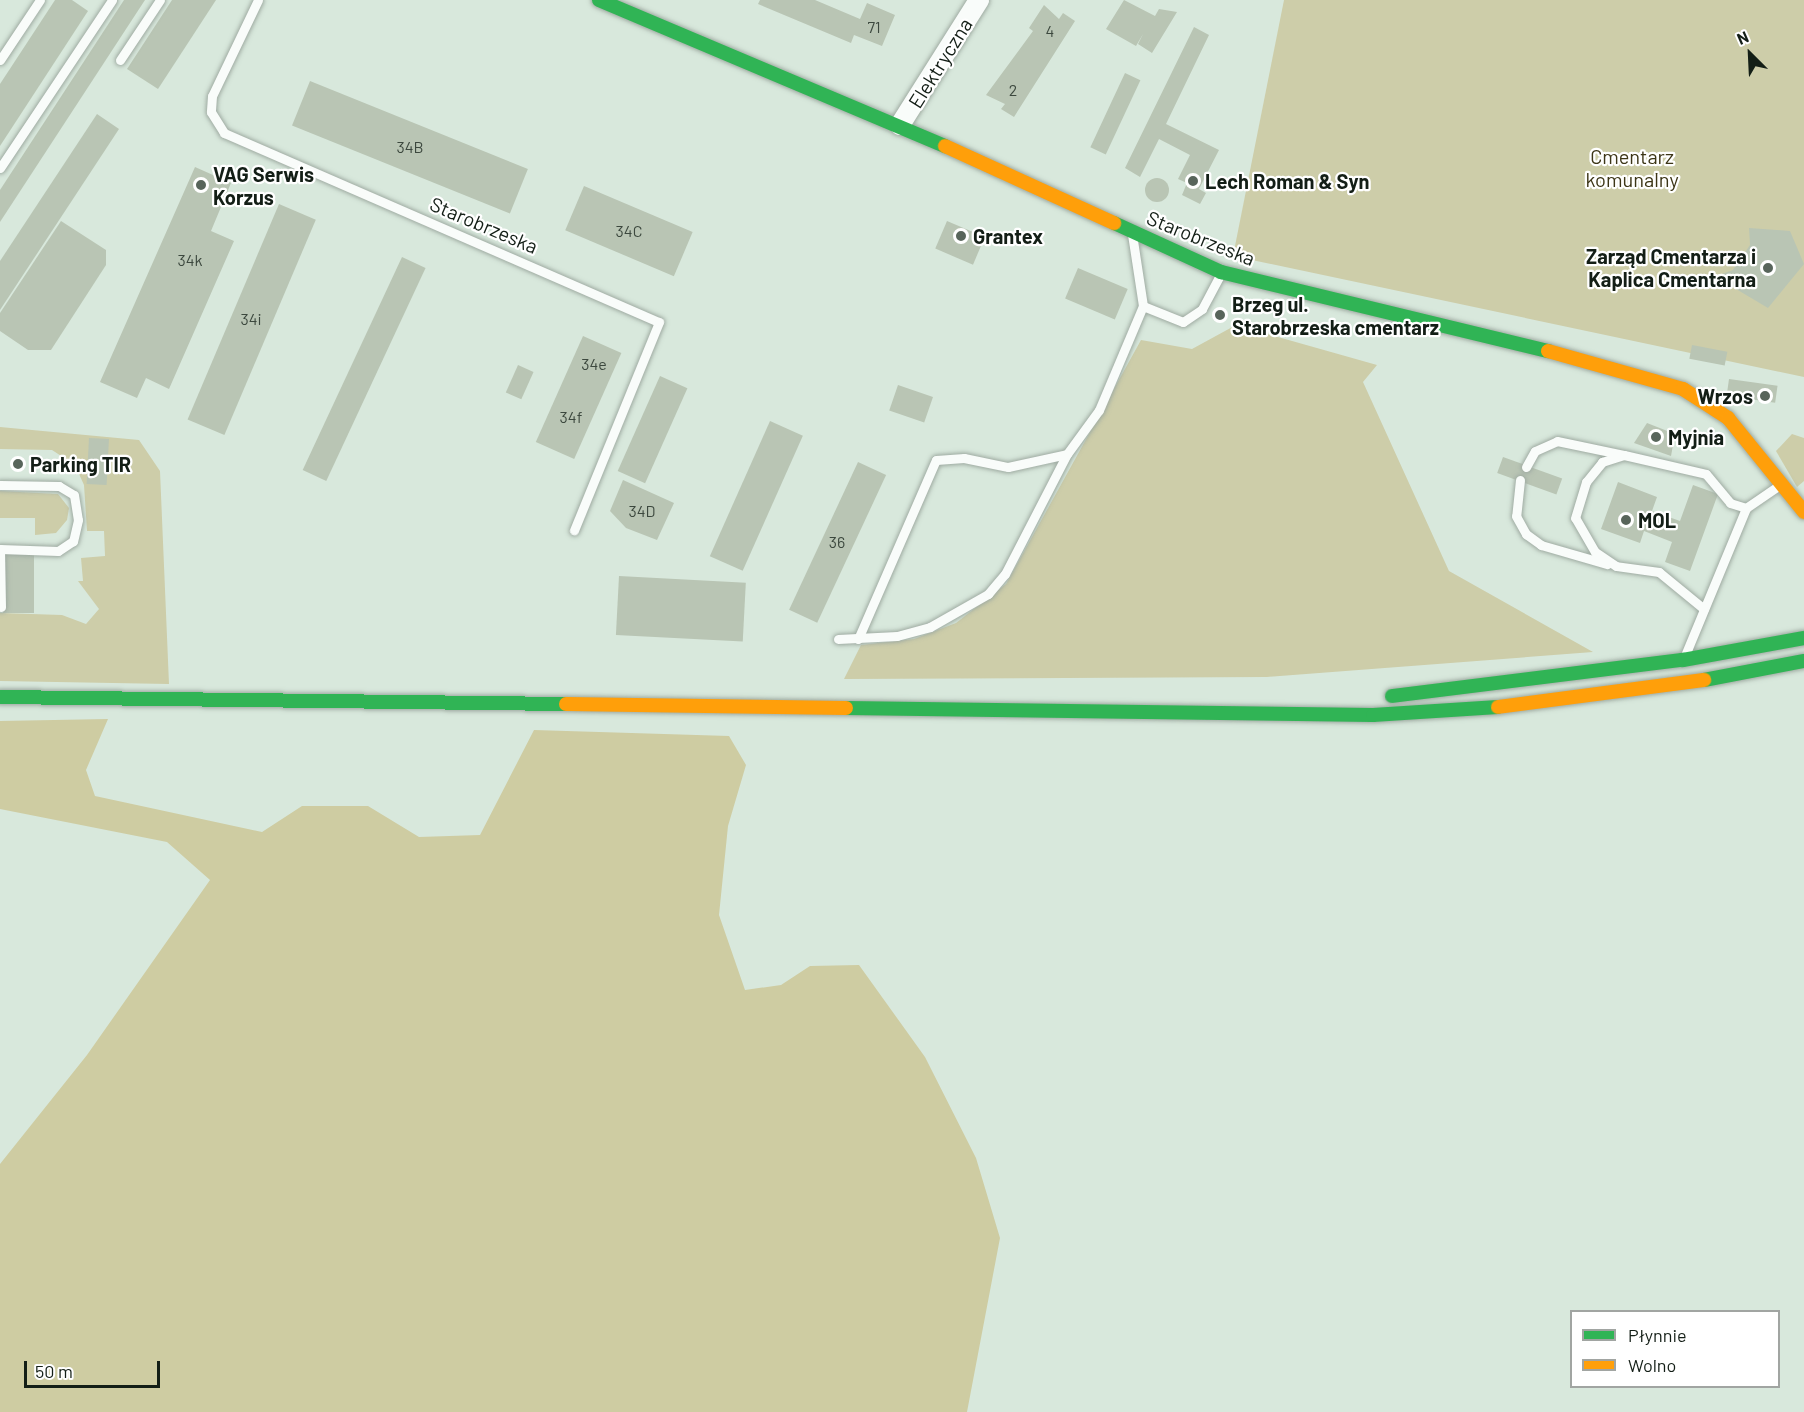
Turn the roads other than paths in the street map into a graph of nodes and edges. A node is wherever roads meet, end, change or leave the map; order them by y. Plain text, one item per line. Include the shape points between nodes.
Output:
1 (40, 0) edge
2 (112, 0) edge
3 (160, 0) edge
4 (258, 0) edge
5 (599, 0) edge
6 (979, 0) edge
7 (0, 60) edge
8 (120, 60) dead end
9 (900, 125) junction
10 (0, 168) edge
11 (1132, 231) junction
12 (1221, 272) junction
13 (1143, 306) junction
14 (1067, 454) junction
15 (1624, 455) junction
16 (1527, 467) dead end
17 (1520, 480) dead end
18 (1783, 483) junction
19 (0, 485) edge
20 (1746, 508) junction
21 (1804, 512) edge
22 (574, 530) dead end
23 (0, 549) edge
24 (1616, 567) junction
25 (0, 608) edge
26 (1704, 609) junction
27 (1804, 638) edge
28 (838, 639) dead end
29 (858, 639) junction
30 (1683, 660) junction
31 (1804, 661) edge
32 (0, 697) edge
33 (1198, 709) junction

1 - 7 lane
2 - 10 lane
3 - 8 lane
4 - 22 lane, Starobrzeska via 212,96 211,112 224,133 659,322
5 - 9 main road, Starobrzeska
6 - 9 street, Elektryczna
9 - 11 main road, Starobrzeska
11 - 12 main road, Starobrzeska
11 - 13 lane via 1131,250
12 - 13 lane via 1202,309 1183,322
12 - 18 main road, Starobrzeska via 1574,357 1683,389 1728,418
13 - 14 lane via 1099,410
14 - 29 lane via 1005,574 988,594 930,627
14 - 29 lane via 1008,467 964,458 936,460
15 - 16 lane via 1557,441 1535,451
15 - 20 lane via 1706,474 1730,503
15 - 24 lane via 1602,462 1586,482 1575,518 1595,552
17 - 24 lane via 1516,516 1526,534 1541,545
18 - 20 lane
18 - 21 main road, Starobrzeska
19 - 23 lane via 59,486 74,495 78,520 73,541 58,551
20 - 26 lane
23 - 25 lane
24 - 26 lane via 1659,572
26 - 30 lane
27 - 30 main road
28 - 29 lane
30 - 33 main road via 1368,698
31 - 33 main road via 1653,690 1445,713 1296,716
32 - 33 main road

